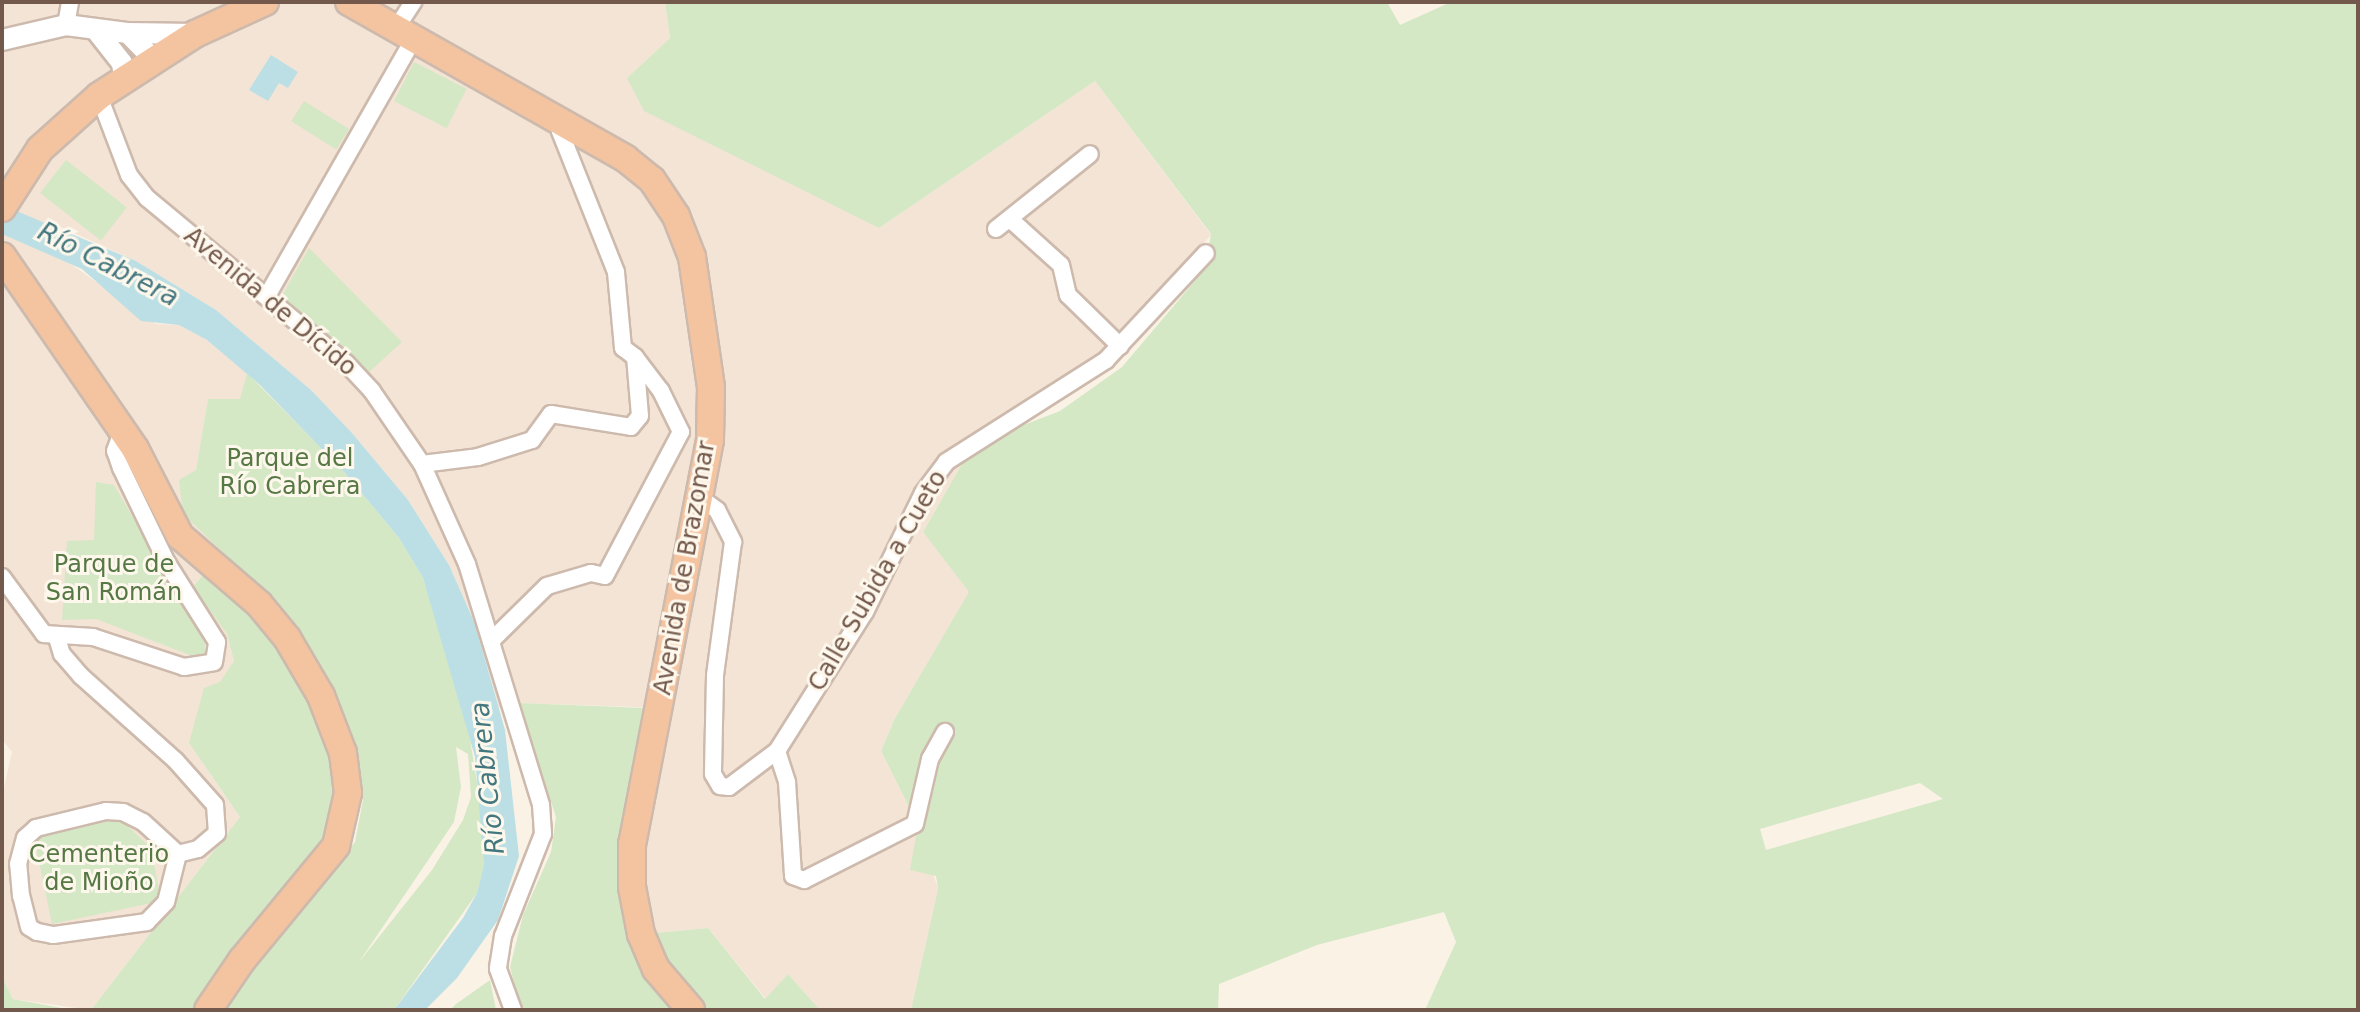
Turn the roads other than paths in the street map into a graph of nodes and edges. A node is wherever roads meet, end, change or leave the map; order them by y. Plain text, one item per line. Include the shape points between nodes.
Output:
1 (70, 2) edge
2 (265, 2) edge
3 (349, 2) edge
4 (413, 2) edge
5 (66, 25) junction
6 (96, 30) junction
7 (406, 32) junction
8 (128, 33) junction
9 (195, 34) junction
10 (2, 40) edge
11 (153, 59) junction
12 (124, 78) junction
13 (99, 96) junction
14 (564, 124) junction
15 (1090, 154) dead end
16 (2, 208) edge
17 (1011, 220) junction
18 (996, 229) dead end
19 (1206, 253) dead end
20 (2, 256) edge
21 (267, 296) junction
22 (1120, 346) junction
23 (635, 357) junction
24 (122, 432) junction
25 (422, 464) junction
26 (702, 499) junction
27 (2, 577) edge
28 (57, 638) junction
29 (491, 641) junction
30 (945, 732) dead end
31 (777, 751) junction
32 (178, 854) junction
33 (208, 1010) edge
34 (513, 1010) edge
35 (691, 1010) edge

1 - 5 street
2 - 9 highway
3 - 7 highway, Avenida de Brazomar
4 - 7 street
5 - 6 street
5 - 10 street
6 - 8 street
6 - 12 street via 122,63
7 - 14 highway, Avenida de Brazomar
7 - 21 street
8 - 9 street
8 - 11 street
9 - 11 highway
11 - 12 highway
12 - 13 highway
13 - 16 highway via 18,177
13 - 21 street, Avenida de Dícido via 129,175 147,198
14 - 23 street via 560,131 616,272 623,348
14 - 26 highway, Avenida de Brazomar via 652,180 676,216 692,257 711,387
15 - 17 street
17 - 18 street
17 - 22 street via 1061,265 1068,295
19 - 22 street, Calle Subida a Cueto
20 - 24 highway
21 - 25 street, Avenida de Dícido via 346,363 396,421
22 - 31 street, Calle Subida a Cueto via 1050,401 966,445 946,462 923,493 865,612
23 - 25 street via 640,416 631,427 551,414 532,440 478,457
23 - 29 street via 661,391 681,432 605,576 591,573 547,586
24 - 28 street via 115,451 121,468 218,652 214,662 197,668 93,637
24 - 33 highway via 180,536 259,604 287,638 321,696 343,753 348,793 336,846
25 - 29 street, Avenida de Dícido via 467,564
26 - 31 street, Calle Subida a Cueto via 717,510 733,542 715,676 716,782 729,787
26 - 35 highway, Avenida de Brazomar via 632,844 632,887 641,934 656,969
27 - 28 street via 35,626
28 - 32 street via 70,665 176,761 215,805 217,833 198,849
29 - 34 street, Avenida de Dícido via 541,805 543,834 503,936 498,969
30 - 31 street via 930,759 915,824 804,880 793,876 787,782
32 - 32 street via 161,835 123,812 106,811 36,828 25,838 18,864 29,927 53,935 147,922 166,902

